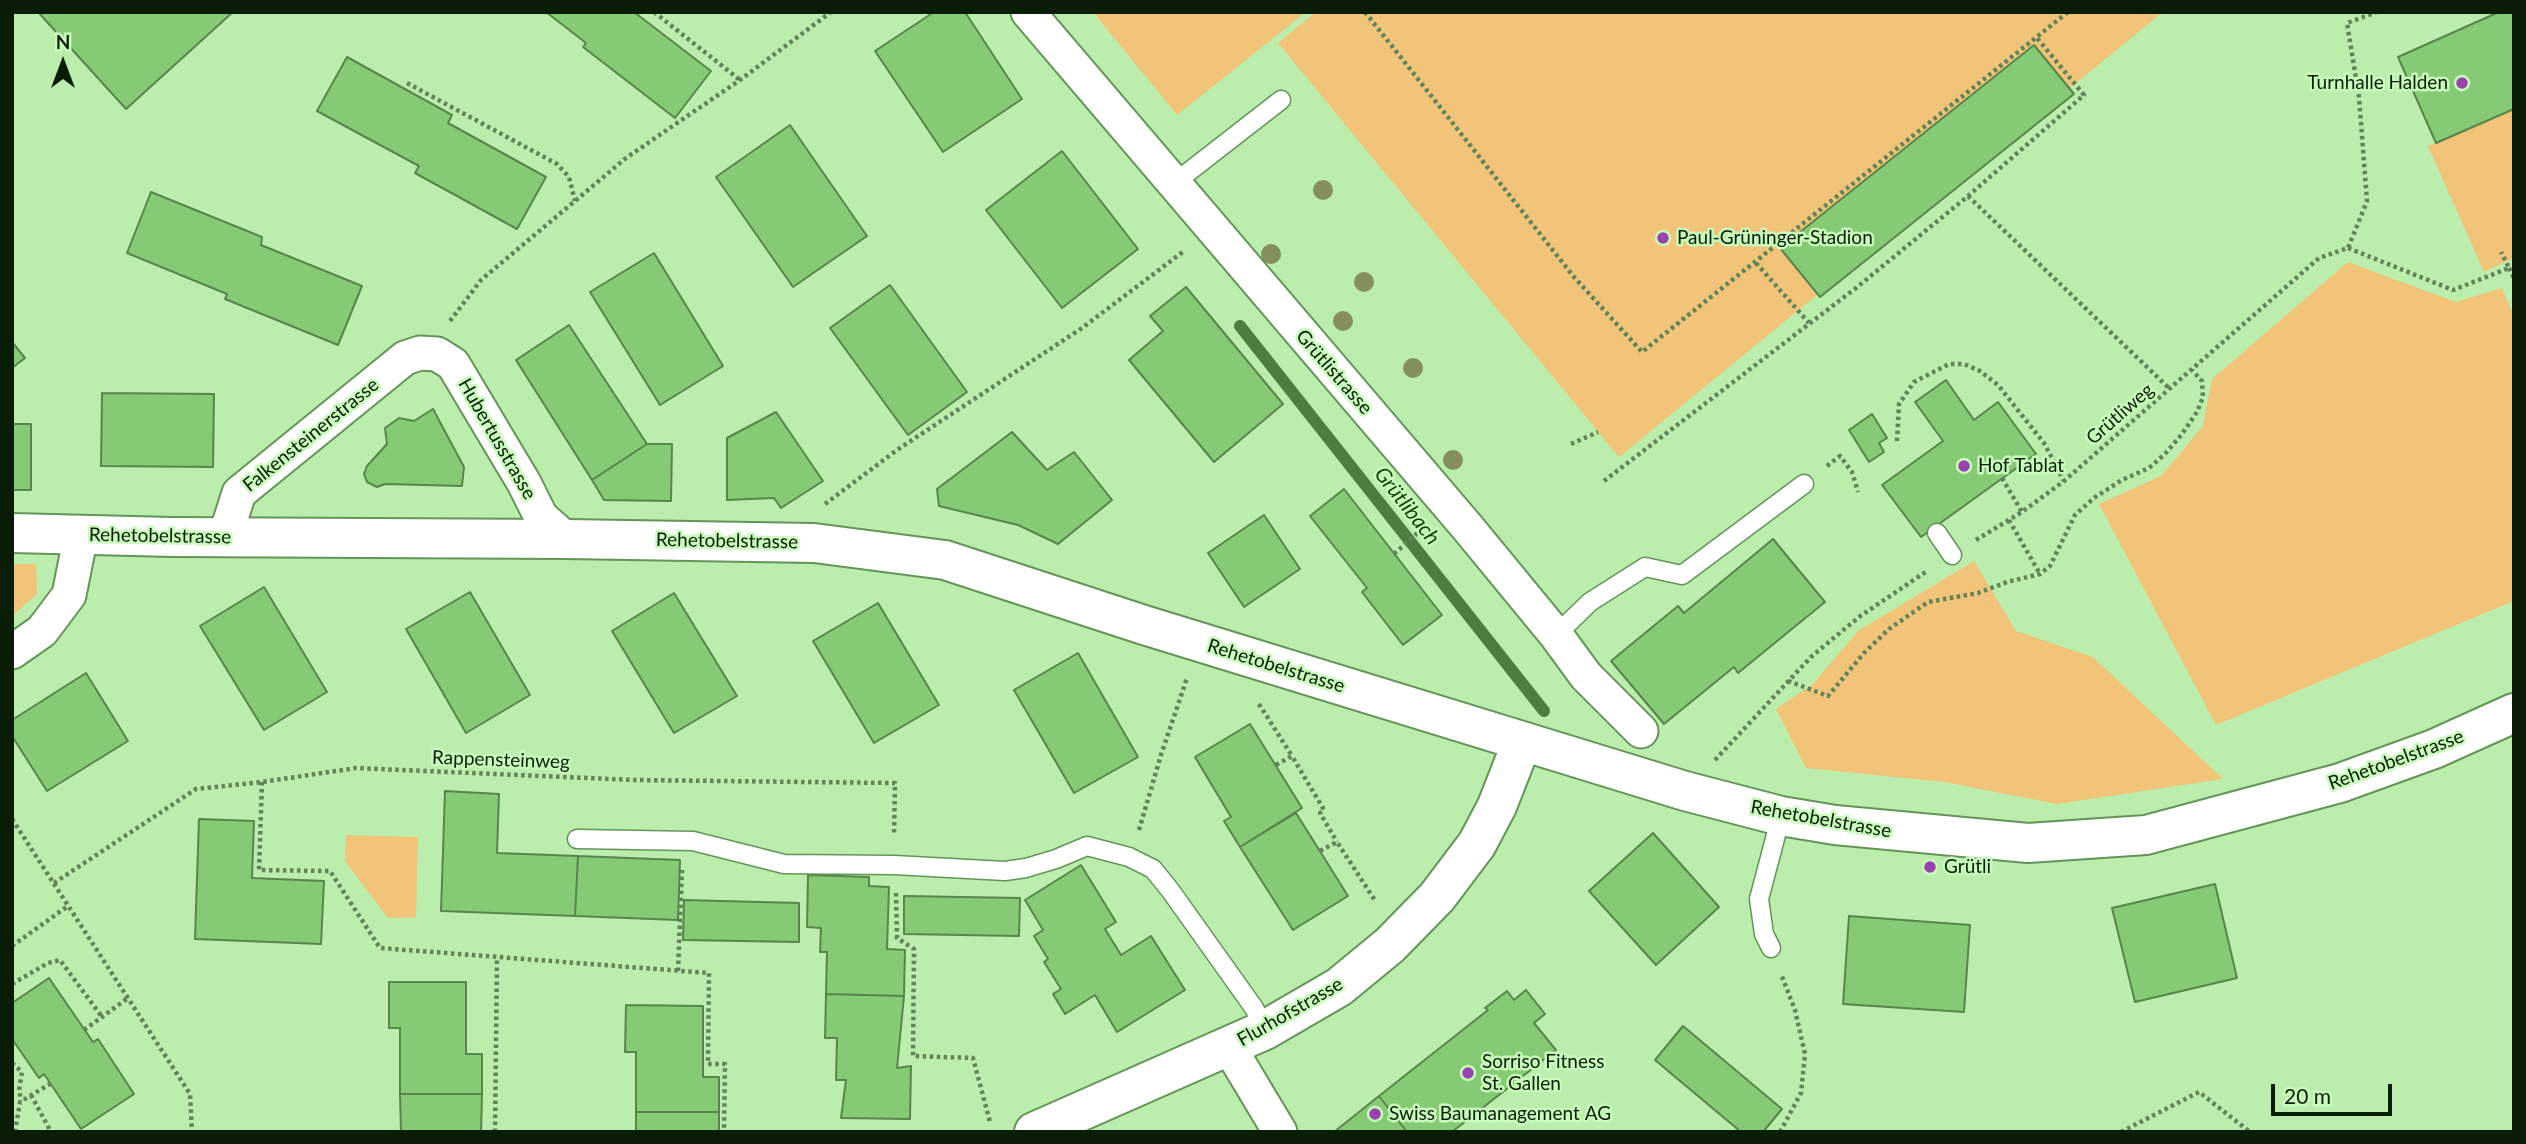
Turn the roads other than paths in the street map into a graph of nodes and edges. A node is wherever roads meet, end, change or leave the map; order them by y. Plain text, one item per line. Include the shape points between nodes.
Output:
1 (1028, 12) edge
2 (1281, 100) dead end
3 (1173, 184) junction
4 (421, 353) joint
5 (1804, 484) dead end
6 (12, 533) edge
7 (1937, 533) dead end
8 (81, 534) junction
9 (225, 537) junction
10 (566, 538) junction
11 (1952, 555) road end
12 (1556, 635) junction
13 (12, 652) edge
14 (2514, 713) edge
15 (1641, 731) dead end
16 (1522, 742) junction
17 (1781, 816) junction
18 (577, 839) dead end
19 (1771, 948) road end
20 (1265, 1030) junction
21 (1229, 1047) junction
22 (1034, 1132) edge
23 (1280, 1132) edge

1 - 3 street, Grütlistrasse
2 - 3 lane
3 - 12 street, Grütlistrasse
4 - 9 street, Falkensteinerstrasse via 405,358 239,493
4 - 10 street, Hubertusstrasse via 437,354 453,364 541,517
5 - 12 lane via 1682,575 1645,567 1590,602
6 - 8 street, Rehetobelstrasse
7 - 11 lane
8 - 9 street, Rehetobelstrasse
8 - 13 street via 69,595 42,631
9 - 10 street, Rehetobelstrasse
10 - 16 street, Rehetobelstrasse via 814,542 945,560
12 - 15 street, Grütlistrasse via 1586,676
14 - 17 street, Rehetobelstrasse via 2434,749 2340,783 2146,835 2028,844
16 - 17 street, Rehetobelstrasse
16 - 20 street, Flurhofstrasse via 1477,844 1437,897 1390,945 1339,987
17 - 19 lane via 1759,899
18 - 20 lane via 693,841 785,864 1005,871 1087,846 1129,857 1153,869 1170,890
20 - 21 street, Flurhofstrasse
21 - 22 street, Flurhofstrasse
21 - 23 street

